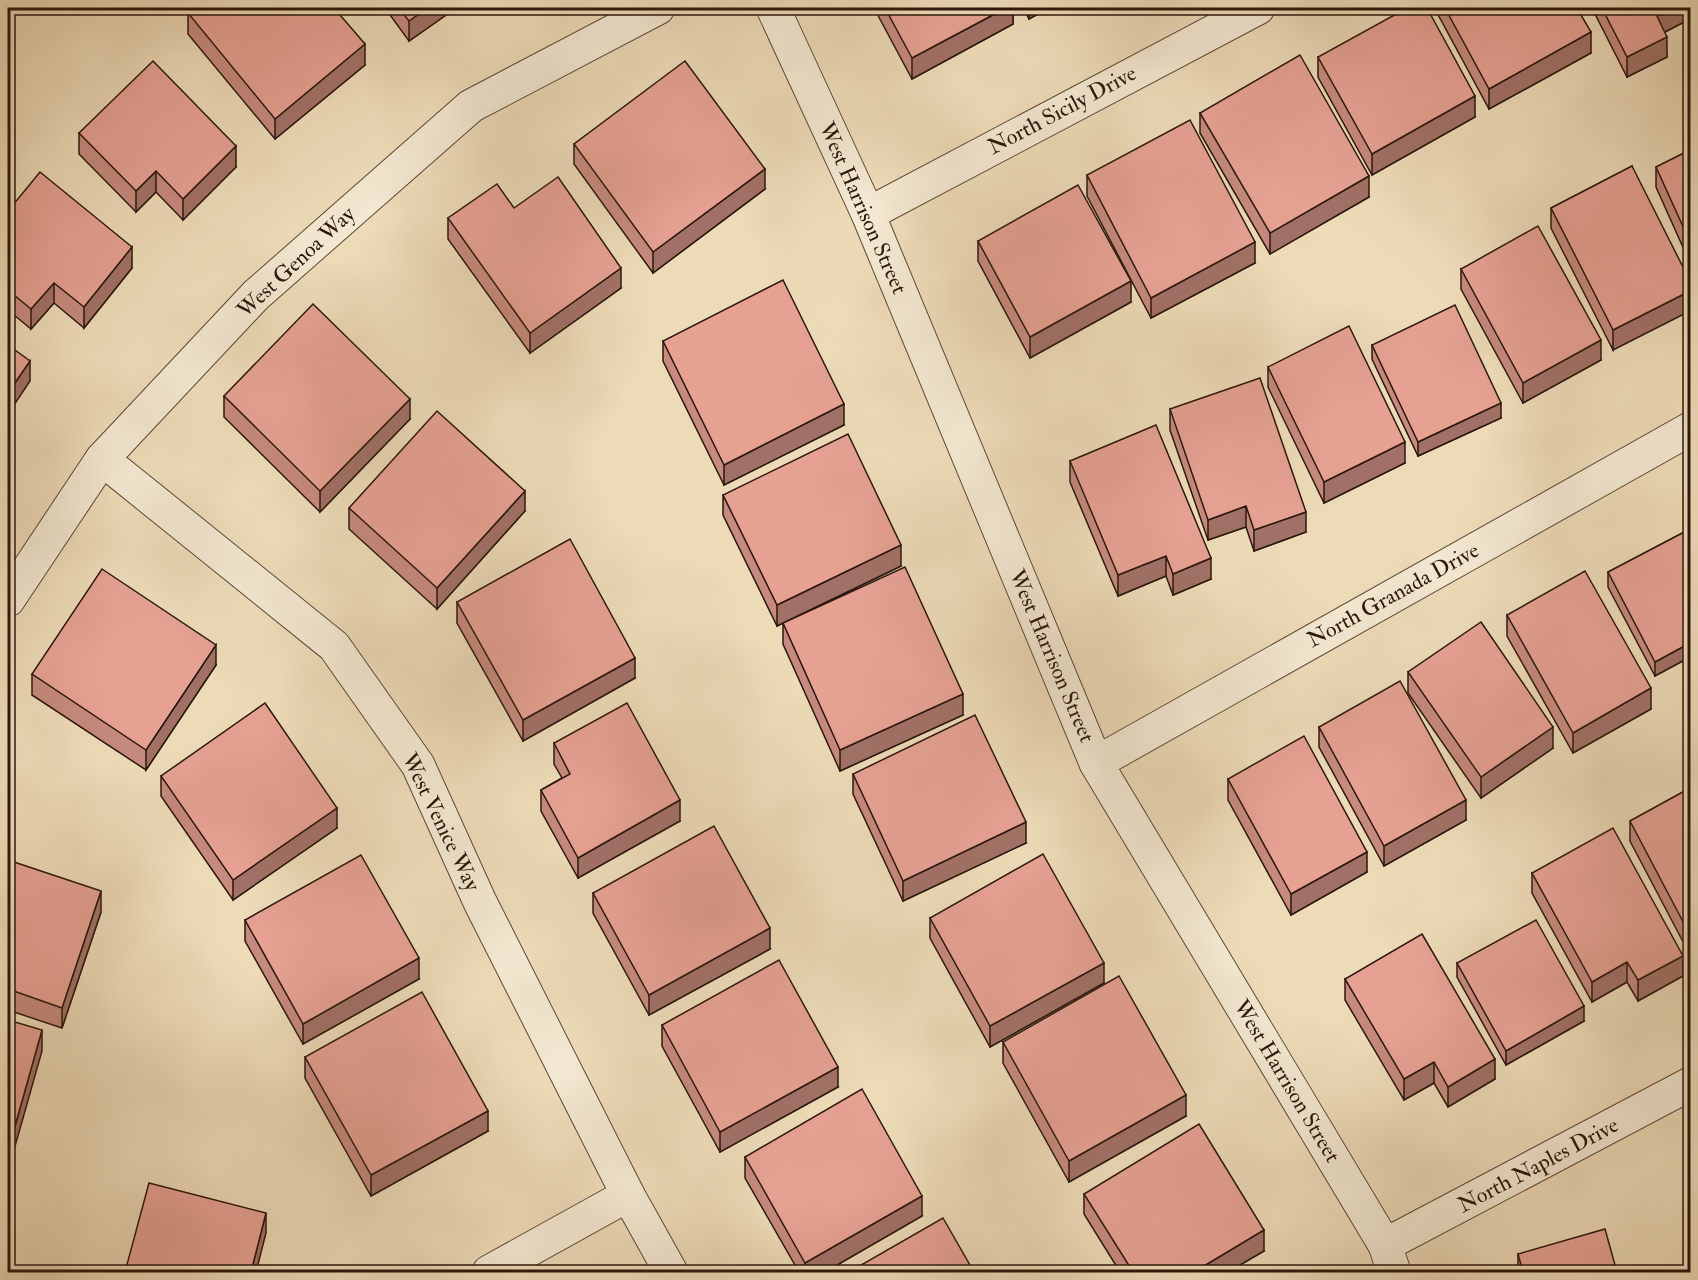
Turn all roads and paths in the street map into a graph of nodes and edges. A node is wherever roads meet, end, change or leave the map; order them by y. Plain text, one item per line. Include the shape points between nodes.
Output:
1 (658, 8) edge
2 (772, 8) edge
3 (1258, 8) edge
4 (868, 214) junction
5 (1690, 429) edge
6 (102, 459) junction
7 (8, 600) edge
8 (1096, 763) junction
9 (1690, 1084) edge
10 (628, 1195) junction
11 (1389, 1259) edge
12 (489, 1272) edge
13 (671, 1272) edge

1 - 6 street, West Genoa Way via 471,106 256,295
2 - 4 street, West Harrison Street
3 - 4 street, North Sicily Drive
4 - 8 street, West Harrison Street
5 - 8 street, North Granada Drive
6 - 7 street, West Genoa Way
6 - 10 street, West Venice Way via 334,646 418,765 480,902
8 - 11 street, West Harrison Street
9 - 11 street, North Naples Drive
10 - 12 street
10 - 13 street, West Venice Way

